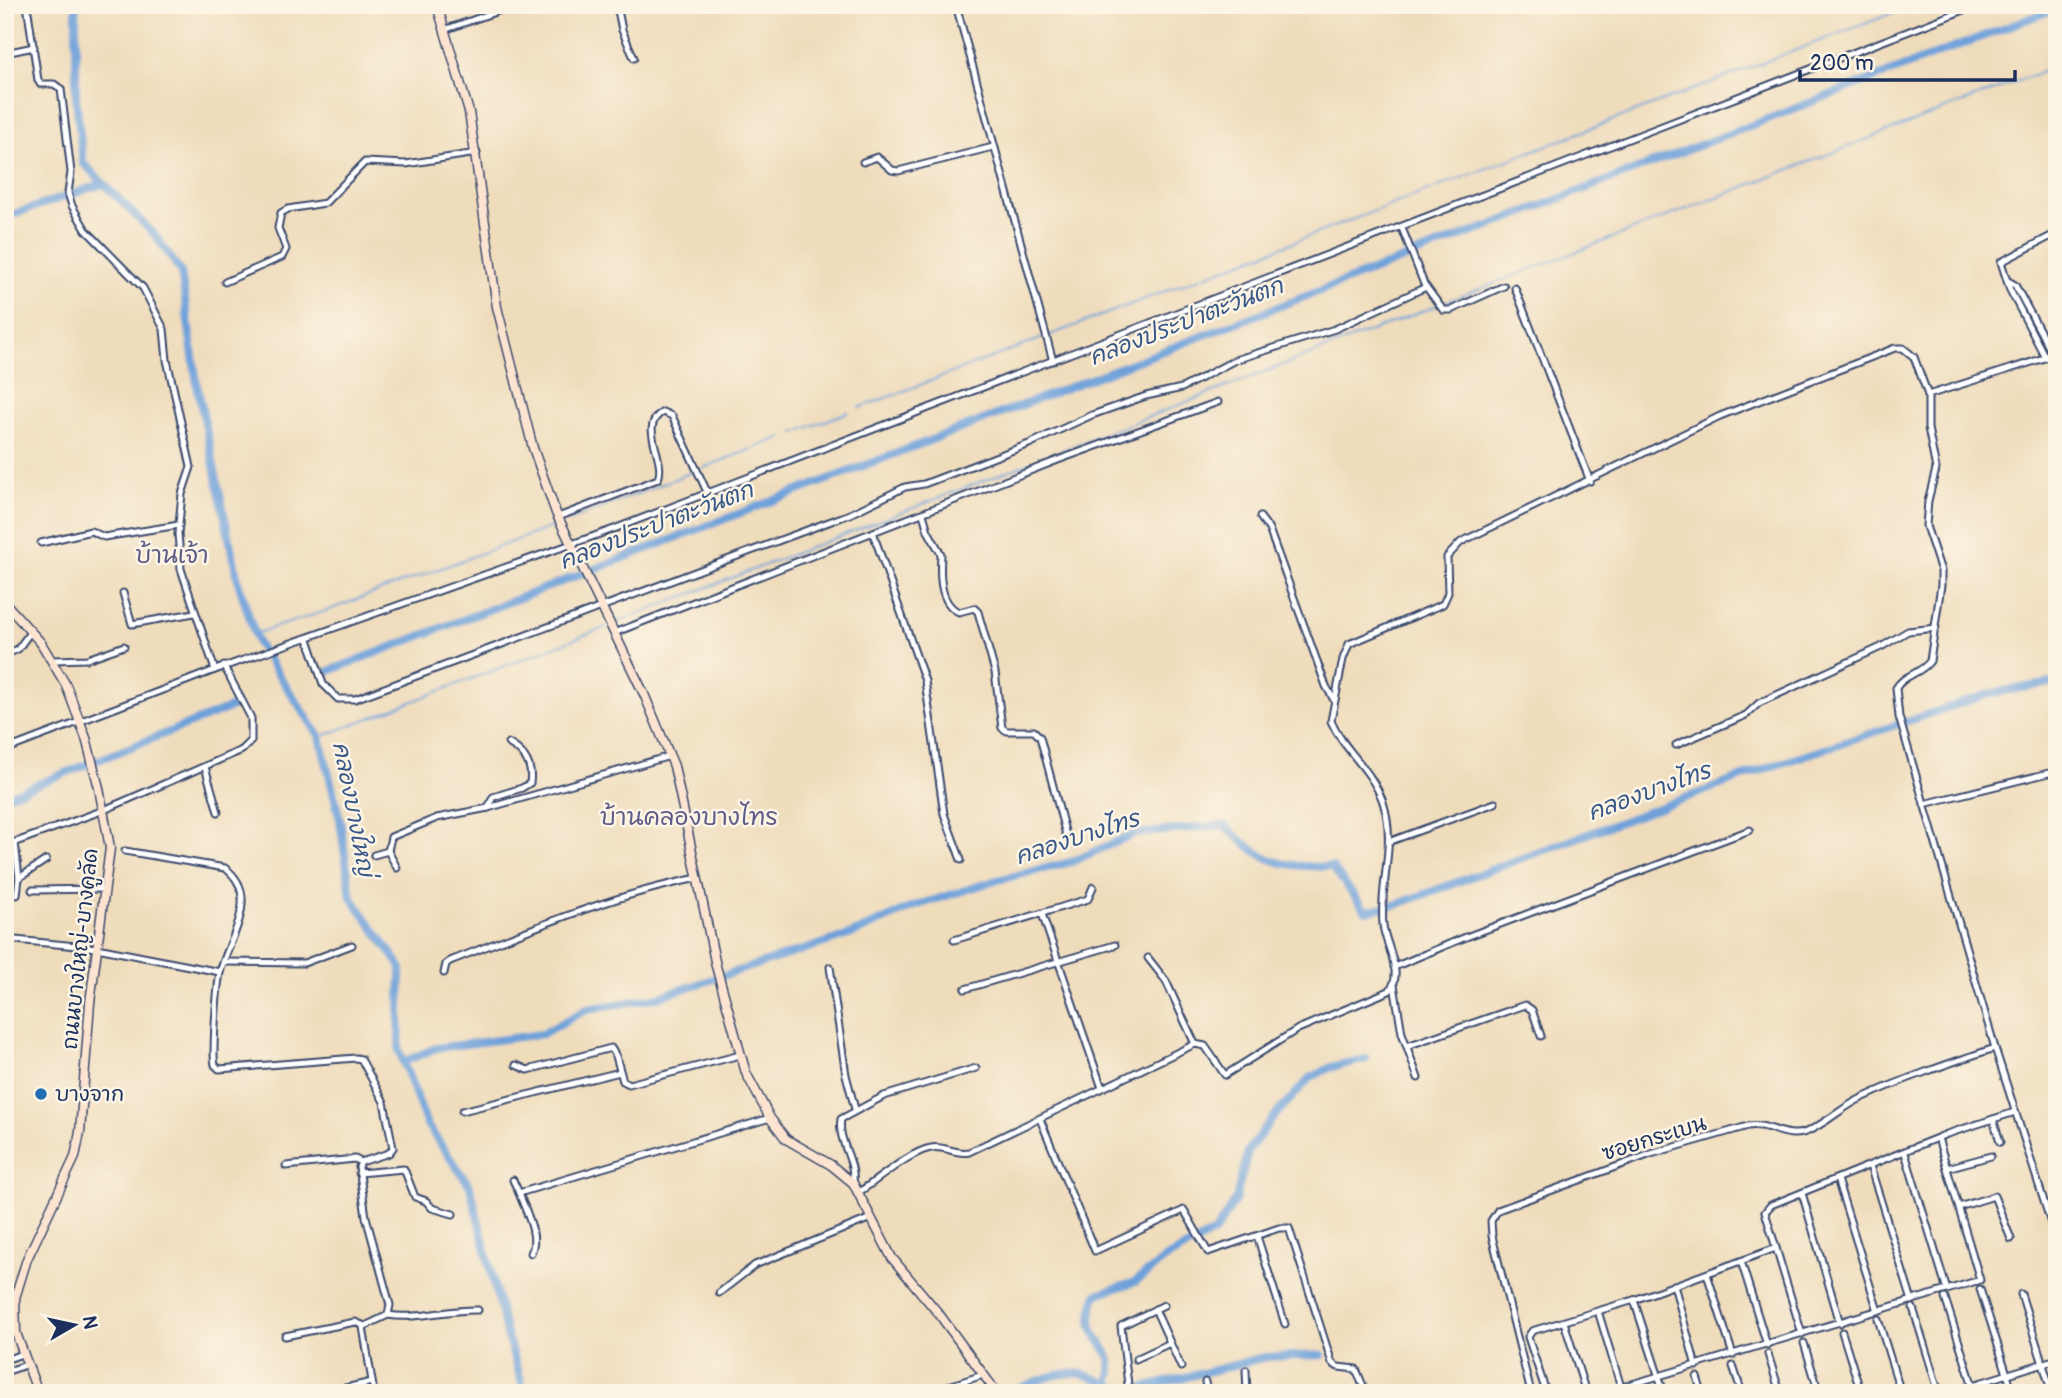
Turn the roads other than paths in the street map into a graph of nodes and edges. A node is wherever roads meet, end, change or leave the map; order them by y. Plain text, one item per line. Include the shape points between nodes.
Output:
1 (27, 5) edge
2 (436, 5) edge
3 (514, 5) edge
4 (617, 5) edge
5 (956, 5) edge
6 (1977, 5) edge
7 (444, 30) junction
8 (33, 47) junction
9 (5, 53) edge
10 (634, 58) dead end
11 (993, 147) junction
12 (477, 153) junction
13 (863, 162) dead end
14 (1403, 231) junction
15 (2057, 233) edge
16 (2008, 281) junction
17 (225, 282) dead end
18 (1425, 286) junction
19 (1504, 286) dead end
20 (1515, 288) dead end
21 (2055, 354) edge
22 (2045, 357) junction
23 (1053, 361) junction
24 (1928, 395) junction
25 (1218, 402) dead end
26 (1590, 481) junction
27 (708, 494) junction
28 (923, 514) junction
29 (1260, 517) dead end
30 (560, 521) junction
31 (179, 525) junction
32 (873, 533) junction
33 (41, 543) dead end
34 (571, 545) junction
35 (124, 593) dead end
36 (5, 603) edge
37 (602, 609) junction
38 (194, 614) junction
39 (611, 628) junction
40 (1936, 628) junction
41 (31, 631) junction
42 (308, 639) junction
43 (124, 646) dead end
44 (5, 654) edge
45 (53, 660) junction
46 (224, 666) junction
47 (215, 670) junction
48 (1334, 700) junction
49 (80, 721) junction
50 (508, 743) dead end
51 (1676, 745) dead end
52 (5, 750) edge
53 (671, 756) junction
54 (205, 767) junction
55 (2057, 771) edge
56 (1495, 803) dead end
57 (1924, 804) junction
58 (488, 808) junction
59 (104, 810) junction
60 (218, 812) dead end
61 (1750, 830) dead end
62 (1066, 835) dead end
63 (1391, 841) junction
64 (15, 842) junction
65 (5, 846) edge
66 (118, 849) junction
67 (388, 851) junction
68 (374, 855) dead end
69 (46, 860) dead end
70 (961, 860) dead end
71 (397, 868) dead end
72 (19, 878) junction
73 (698, 878) junction
74 (1093, 887) dead end
75 (106, 889) junction
76 (32, 890) dead end
77 (17, 895) dead end
78 (1042, 914) junction
79 (5, 939) edge
80 (954, 940) dead end
81 (352, 945) dead end
82 (1115, 945) dead end
83 (97, 948) junction
84 (1148, 958) dead end
85 (225, 962) junction
86 (1058, 963) junction
87 (830, 967) dead end
88 (1394, 967) junction
89 (220, 972) junction
90 (444, 973) dead end
91 (1394, 985) junction
92 (965, 989) dead end
93 (1541, 1036) dead end
94 (1195, 1044) junction
95 (1407, 1046) junction
96 (1994, 1048) junction
97 (740, 1055) junction
98 (516, 1065) dead end
99 (976, 1068) dead end
100 (620, 1072) junction
101 (1418, 1078) dead end
102 (1102, 1088) junction
103 (855, 1109) junction
104 (462, 1111) dead end
105 (2015, 1112) junction
106 (770, 1118) junction
107 (1040, 1119) junction
108 (1993, 1119) junction
109 (1938, 1138) junction
110 (2000, 1142) dead end
111 (1905, 1153) junction
112 (1990, 1156) dead end
113 (361, 1161) junction
114 (286, 1166) dead end
115 (1870, 1166) junction
116 (1947, 1168) junction
117 (359, 1173) junction
118 (1837, 1179) junction
119 (513, 1180) dead end
120 (853, 1183) junction
121 (859, 1192) junction
122 (519, 1193) junction
123 (1802, 1193) junction
124 (1959, 1207) junction
125 (453, 1214) dead end
126 (871, 1217) junction
127 (1257, 1236) junction
128 (2011, 1239) dead end
129 (2057, 1242) edge
130 (1776, 1248) junction
131 (531, 1253) dead end
132 (1741, 1261) junction
133 (1707, 1273) junction
134 (1674, 1284) junction
135 (1980, 1289) dead end
136 (1947, 1290) junction
137 (719, 1293) dead end
138 (2021, 1294) dead end
139 (1945, 1298) dead end
140 (1634, 1300) junction
141 (1912, 1301) junction
142 (1164, 1305) dead end
143 (1913, 1308) dead end
144 (1155, 1309) junction
145 (478, 1310) dead end
146 (1598, 1311) junction
147 (1878, 1311) junction
148 (388, 1315) junction
149 (1878, 1319) dead end
150 (1564, 1322) junction
151 (1840, 1323) junction
152 (1285, 1324) dead end
153 (365, 1326) junction
154 (1842, 1332) dead end
155 (1802, 1335) junction
156 (285, 1336) dead end
157 (1170, 1343) junction
158 (1804, 1343) dead end
159 (1767, 1345) junction
160 (22, 1354) junction
161 (1768, 1354) dead end
162 (1733, 1355) junction
163 (1136, 1359) dead end
164 (2057, 1359) edge
165 (5, 1360) edge
166 (2043, 1363) junction
167 (26, 1365) junction
168 (1696, 1366) junction
169 (1733, 1366) dead end
170 (1181, 1367) dead end
171 (1246, 1370) dead end
172 (5, 1372) edge
173 (983, 1374) junction
174 (2007, 1374) junction
175 (1659, 1376) junction
176 (1698, 1377) dead end
177 (372, 1382) junction
178 (1205, 1382) dead end
179 (1973, 1385) junction
180 (1544, 1386) dead end
181 (1621, 1387) junction
182 (997, 1392) edge
183 (38, 1393) edge
184 (323, 1393) edge
185 (374, 1393) edge
186 (927, 1393) edge
187 (1129, 1393) edge
188 (1208, 1393) edge
189 (1247, 1393) edge
190 (1366, 1393) edge
191 (1531, 1393) edge
192 (1586, 1393) edge
193 (1602, 1393) edge
194 (1664, 1393) edge
195 (1702, 1393) edge
196 (1742, 1393) edge
197 (1780, 1393) edge
198 (1819, 1393) edge
199 (1861, 1393) edge
200 (1901, 1393) edge
201 (1939, 1393) edge
202 (1947, 1393) edge
203 (1975, 1393) edge
204 (2013, 1393) edge
205 (2052, 1393) edge

1 - 8 street
2 - 7 street
3 - 7 street
4 - 10 street
5 - 11 street
6 - 14 street
7 - 12 street
8 - 9 street
8 - 31 street via 40,84 61,89 72,206 86,230 142,288 164,330 191,467
11 - 13 street via 898,171 877,157
11 - 23 street
12 - 17 street via 406,164 365,162 326,203 281,213 278,222 286,249 282,257
12 - 30 street via 497,307 533,448
14 - 18 street
14 - 23 street
15 - 16 street via 2002,260
16 - 21 street via 2015,285
16 - 22 street
18 - 19 street via 1435,303 1447,310
18 - 37 street via 1335,329 1235,360 1182,388 1092,415 1029,444 905,488 850,514
20 - 26 street
21 - 22 street
22 - 24 street
23 - 27 street
24 - 26 street via 1914,357 1895,348 1720,416
24 - 40 street via 1928,428 1936,468 1926,526 1941,571
25 - 28 street
26 - 48 street via 1455,546 1447,557 1448,593 1443,604 1349,645
27 - 30 street via 672,416 663,412 652,425 661,469 658,480
27 - 34 street
28 - 32 street
28 - 62 street via 941,554 938,570 948,603 959,612 974,608 978,612 995,672 1002,728 1034,731 1040,737
29 - 48 street via 1269,529
30 - 34 street
31 - 33 street via 104,537 90,531
31 - 38 street via 181,569
32 - 39 street
32 - 70 street via 925,681 944,814
34 - 37 street
34 - 42 street
35 - 38 street via 132,624
36 - 41 street, ถนนบางใหญ่-บางคูลัด
37 - 39 street
37 - 42 street via 346,700 332,695 323,684
38 - 47 street
39 - 53 street
40 - 51 street via 1908,631 1881,648 1759,703 1746,715
40 - 57 street via 1925,668 1904,678 1896,688 1899,717
41 - 44 street via 18,649
41 - 45 street, ถนนบางใหญ่-บางคูลัด
42 - 46 street
43 - 45 street via 87,659
45 - 49 street, ถนนบางใหญ่-บางคูลัด
46 - 47 street
46 - 54 street via 251,718 251,741 243,750
47 - 49 street
48 - 63 street via 1334,727 1373,780 1383,801
49 - 52 street
49 - 59 street, ถนนบางใหญ่-บางคูลัด
50 - 58 street via 527,759 530,783 493,797
53 - 58 street
53 - 73 street
54 - 59 street
54 - 60 street
55 - 57 street
56 - 63 street
57 - 96 street
58 - 67 street via 438,818 399,833 387,841
59 - 64 street
59 - 66 street, ถนนบางใหญ่-บางคูลัด
61 - 88 street
63 - 88 street via 1383,923
64 - 65 street
64 - 72 street
66 - 75 street, ถนนบางใหญ่-บางคูลัด
66 - 85 street via 229,870 240,890 243,909
67 - 68 street
67 - 71 street
69 - 72 street
72 - 77 street
73 - 90 street via 647,889 562,918 450,961
73 - 97 street via 720,986
74 - 78 street via 1088,899
75 - 76 street
75 - 83 street, ถนนบางใหญ่-บางคูลัด
78 - 80 street
78 - 86 street
79 - 83 street
81 - 85 street via 304,963
82 - 86 street
83 - 89 street
83 - 160 street, ถนนบางใหญ่-บางคูลัด via 80,1132 71,1166 19,1281 14,1313
84 - 94 street via 1166,981
85 - 89 street
86 - 92 street
86 - 102 street
87 - 103 street
88 - 91 street
89 - 113 street via 214,1062 219,1069 361,1059 384,1102 393,1148
91 - 94 street via 1382,995 1298,1029 1225,1075 1205,1046
91 - 95 street
93 - 95 street via 1532,1010 1525,1005
94 - 102 street
95 - 101 street
96 - 105 street
96 - 191 street, ซอยกระเบน via 1860,1098 1806,1132 1789,1134 1748,1126 1651,1154 1498,1210 1491,1221 1492,1236
97 - 100 street via 637,1083 625,1083
97 - 106 street
98 - 100 street via 528,1069 607,1048 614,1051
99 - 103 street
100 - 104 street
102 - 107 street
103 - 120 street via 840,1124 854,1169
105 - 108 street
105 - 129 street
106 - 120 street via 786,1139
106 - 122 street
107 - 121 street via 969,1152 927,1149
107 - 127 street via 1095,1251 1184,1210 1208,1252
108 - 109 street
108 - 110 street
109 - 111 street
109 - 116 street
111 - 115 street
111 - 136 street
112 - 116 street
113 - 114 street
113 - 117 street
115 - 118 street
115 - 141 street
116 - 124 street
117 - 125 street via 404,1169 415,1197
117 - 148 street via 390,1306
118 - 123 street
118 - 147 street
119 - 122 street
120 - 121 street
121 - 126 street
122 - 131 street via 536,1245
123 - 130 street via 1765,1212
123 - 151 street
124 - 128 street via 1994,1196
124 - 136 street via 1980,1280
126 - 137 street via 755,1265
126 - 173 street via 892,1258
127 - 152 street
127 - 190 street via 1284,1227 1293,1233 1332,1363 1356,1369
130 - 132 street
130 - 155 street
132 - 133 street
132 - 159 street
133 - 134 street
133 - 162 street
134 - 140 street
134 - 168 street
135 - 174 street
136 - 141 street
138 - 166 street
139 - 179 street
140 - 146 street
140 - 175 street
141 - 147 street
142 - 144 street
143 - 201 street
144 - 157 street
144 - 187 street via 1121,1326
145 - 148 street
146 - 150 street
146 - 181 street
147 - 151 street
148 - 153 street
149 - 200 street
150 - 180 street via 1532,1331 1528,1337
150 - 192 street
151 - 155 street
153 - 156 street via 355,1322
153 - 177 street
154 - 199 street
155 - 159 street
157 - 163 street
157 - 170 street
158 - 198 street
159 - 162 street
160 - 165 street
160 - 167 street, ถนนบางใหญ่-บางคูลัด
161 - 197 street
162 - 168 street
164 - 166 street
166 - 174 street
166 - 205 street
167 - 172 street
167 - 183 street, ถนนบางใหญ่-บางคูลัด
168 - 175 street
169 - 196 street
171 - 189 street
173 - 182 street
173 - 186 street
174 - 179 street
174 - 204 street
175 - 181 street
175 - 194 street
176 - 195 street
177 - 184 street
177 - 185 street
178 - 188 street
179 - 202 street
179 - 203 street
181 - 193 street

